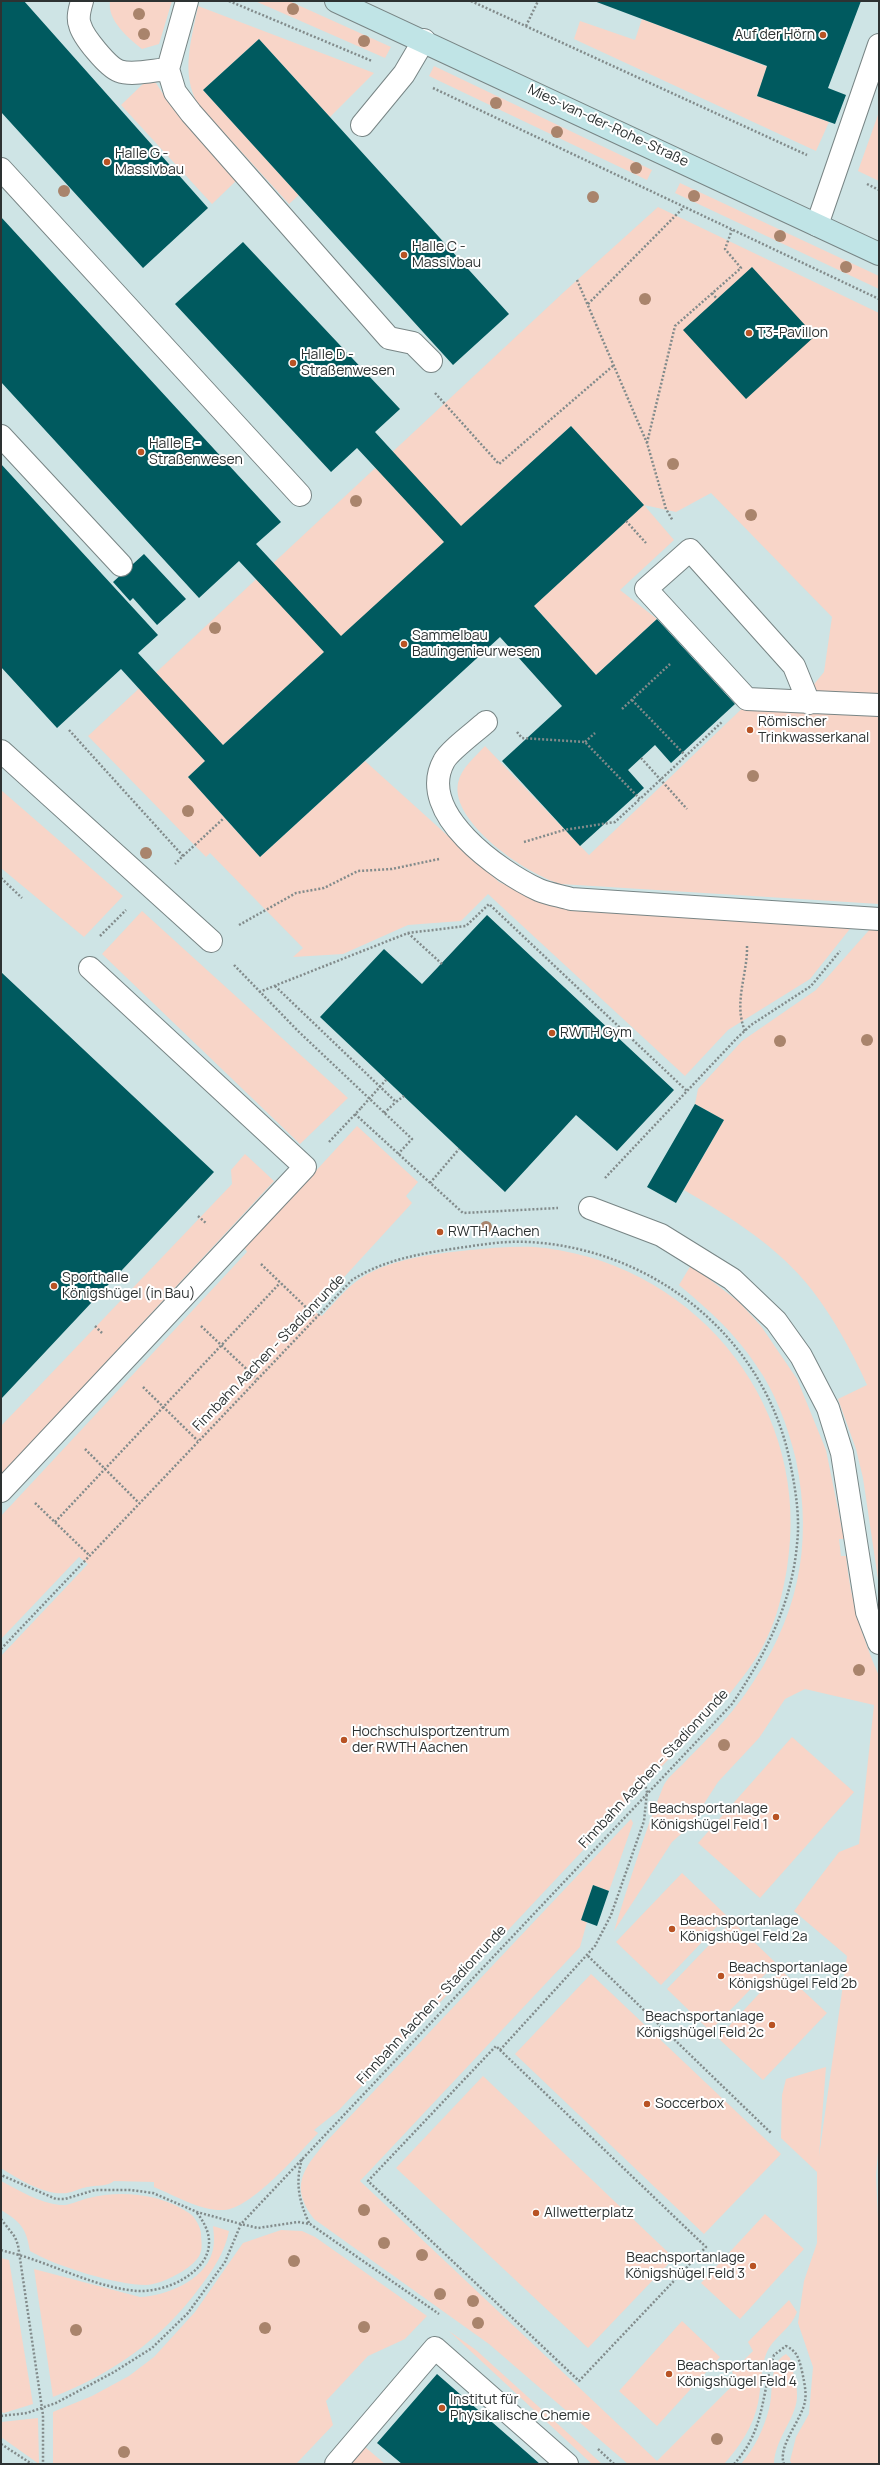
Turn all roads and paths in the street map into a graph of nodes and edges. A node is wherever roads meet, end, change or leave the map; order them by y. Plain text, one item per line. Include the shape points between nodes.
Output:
1 (82, 1) edge
2 (187, 1) edge
3 (229, 1) edge
4 (336, 1) edge
5 (471, 1) edge
6 (538, 1) edge
7 (526, 26) junction
8 (424, 40) junction
9 (879, 45) edge
10 (168, 69) junction
11 (404, 74) junction
12 (362, 125) dead end
13 (1, 169) edge
14 (837, 170) junction
15 (879, 190) edge
16 (684, 207) junction
17 (817, 225) junction
18 (732, 230) junction
19 (879, 254) edge
20 (577, 280) dead end
21 (712, 293) junction
22 (717, 299) dead end
23 (879, 299) edge
24 (588, 304) junction
25 (431, 361) dead end
26 (614, 364) junction
27 (435, 393) dead end
28 (1, 436) edge
29 (647, 443) junction
30 (300, 495) dead end
31 (690, 550) junction
32 (121, 565) dead end
33 (665, 669) dead end
34 (747, 699) junction
35 (632, 700) junction
36 (809, 703) junction
37 (879, 705) edge
38 (622, 709) dead end
39 (486, 722) joint
40 (69, 730) dead end
41 (595, 734) dead end
42 (585, 742) junction
43 (1, 751) edge
44 (686, 756) junction
45 (641, 758) dead end
46 (640, 799) junction
47 (687, 808) dead end
48 (224, 818) dead end
49 (476, 849) junction
50 (183, 856) junction
51 (1, 878) edge
52 (152, 886) junction
53 (22, 898) dead end
54 (127, 909) dead end
55 (745, 910) junction
56 (876, 919) edge
57 (408, 933) junction
58 (97, 940) dead end
59 (211, 941) junction
60 (442, 964) dead end
61 (90, 968) dead end
62 (275, 986) junction
63 (259, 992) junction
64 (745, 1031) junction
65 (386, 1080) dead end
66 (687, 1091) junction
67 (404, 1096) dead end
68 (396, 1102) junction
69 (384, 1113) junction
70 (355, 1114) junction
71 (459, 1149) dead end
72 (398, 1154) junction
73 (305, 1167) junction
74 (430, 1183) junction
75 (584, 1208) junction
76 (258, 1262) dead end
77 (280, 1283) junction
78 (316, 1317) junction
79 (200, 1324) dead end
80 (221, 1345) junction
81 (257, 1379) junction
82 (142, 1386) dead end
83 (163, 1406) junction
84 (198, 1441) junction
85 (79, 1443) dead end
86 (106, 1469) junction
87 (1, 1491) edge
88 (34, 1502) dead end
89 (139, 1503) junction
90 (55, 1522) junction
91 (89, 1555) junction
92 (879, 1643) edge
93 (1, 1649) edge
94 (645, 1784) dead end
95 (647, 1792) junction
96 (588, 1956) junction
97 (500, 2050) junction
98 (771, 2133) dead end
99 (302, 2159) junction
100 (1, 2175) edge
101 (197, 2212) junction
102 (1, 2219) edge
103 (241, 2224) junction
104 (310, 2224) dead end
105 (1, 2250) edge
106 (19, 2255) junction
107 (42, 2408) junction
108 (1, 2416) edge
109 (1, 2444) edge
110 (32, 2464) edge
111 (43, 2464) edge
112 (336, 2464) edge
113 (567, 2464) edge
114 (734, 2464) edge
115 (784, 2464) edge

1 - 10 lane via 79,24 97,61 120,72
2 - 10 lane
3 - 11 path
4 - 8 street, Mies-van-der-Rohe-Straße
5 - 7 path
6 - 7 path
7 - 14 path
8 - 11 lane
8 - 17 street, Mies-van-der-Rohe-Straße
9 - 14 lane
10 - 25 lane via 175,92 191,114 390,338 413,343
11 - 12 lane
11 - 16 path
13 - 30 lane
14 - 15 path
14 - 17 lane
16 - 18 path
16 - 24 path
17 - 19 street, Mies-van-der-Rohe-Straße
18 - 21 path via 725,249 741,268
18 - 23 path
20 - 24 path
21 - 22 path
21 - 29 path via 675,326
24 - 26 path
26 - 27 path via 499,464
26 - 29 path
28 - 32 lane
29 - 31 path via 666,509
31 - 34 lane via 646,589
31 - 36 lane via 794,666
33 - 35 path
34 - 36 lane
34 - 44 path
35 - 38 path
35 - 44 path
36 - 37 lane
39 - 42 path via 506,721 522,738
39 - 49 lane via 444,761 438,781 441,803 453,824
40 - 50 path
41 - 42 path
42 - 46 path
43 - 52 lane
44 - 46 path
45 - 47 path, bridge
46 - 49 path via 615,822
48 - 50 path
49 - 55 lane via 496,865 539,890 571,899
49 - 59 path via 392,869 358,871 324,888 296,893
50 - 52 path
51 - 53 path
52 - 59 lane
54 - 58 path
55 - 56 lane
55 - 64 path via 747,953 740,992 741,1020
56 - 64 path via 847,942 811,986
57 - 60 path
57 - 62 path
57 - 66 path via 466,926 489,904
59 - 63 path
61 - 73 lane
62 - 63 path
62 - 68 path
63 - 69 path
64 - 66 path
65 - 70 path, bridge
66 - 75 path
67 - 68 path
68 - 69 path
69 - 72 path via 412,1139
70 - 72 path
70 - 73 path
71 - 74 path
72 - 74 path
73 - 87 lane
74 - 75 path via 463,1213
75 - 92 lane via 661,1235 732,1279 776,1321 801,1356 828,1408 842,1453 867,1612
76 - 77 path
77 - 78 path
77 - 80 path
78 - 81 path, Finnbahn Aachen - Stadionrunde
78 - 95 path, Finnbahn Aachen - Stadionrunde via 352,1280 378,1265 435,1251 494,1243 527,1241 555,1244 613,1260 672,1287 706,1313 735,1344 753,1369 782,1428 790,1459 797,1516 797,1544 792,1574 772,1638 756,1669 732,1704
79 - 80 path
80 - 81 path
80 - 83 path
81 - 84 path, Finnbahn Aachen - Stadionrunde
82 - 83 path
83 - 84 path
83 - 86 path
84 - 89 path, Finnbahn Aachen - Stadionrunde
85 - 86 path
86 - 89 path
86 - 90 path
88 - 90 path
89 - 91 path, Finnbahn Aachen - Stadionrunde
90 - 91 path
91 - 93 path, Finnbahn Aachen - Stadionrunde
94 - 95 path
95 - 96 path via 644,1821 611,1915
95 - 99 path, Finnbahn Aachen - Stadionrunde
96 - 97 path
96 - 98 path
97 - 97 path via 496,2046 368,2180 580,2381 706,2247
99 - 103 path, Finnbahn Aachen - Stadionrunde
99 - 104 path via 297,2176 298,2191 301,2206
100 - 101 path via 56,2199 65,2199 95,2190 130,2190 153,2193
101 - 103 path
101 - 106 path via 206,2224 210,2239 207,2254 200,2266 189,2275 156,2290 138,2291 105,2284
102 - 106 path via 15,2237
103 - 107 path via 225,2262 188,2313 152,2348 88,2386
105 - 106 path
106 - 107 path
107 - 108 path via 27,2413
107 - 111 path
109 - 110 path
112 - 113 lane via 435,2348
114 - 115 path via 747,2450 756,2432 774,2355 786,2346 797,2355 802,2370 805,2400 798,2421 787,2438 782,2460

